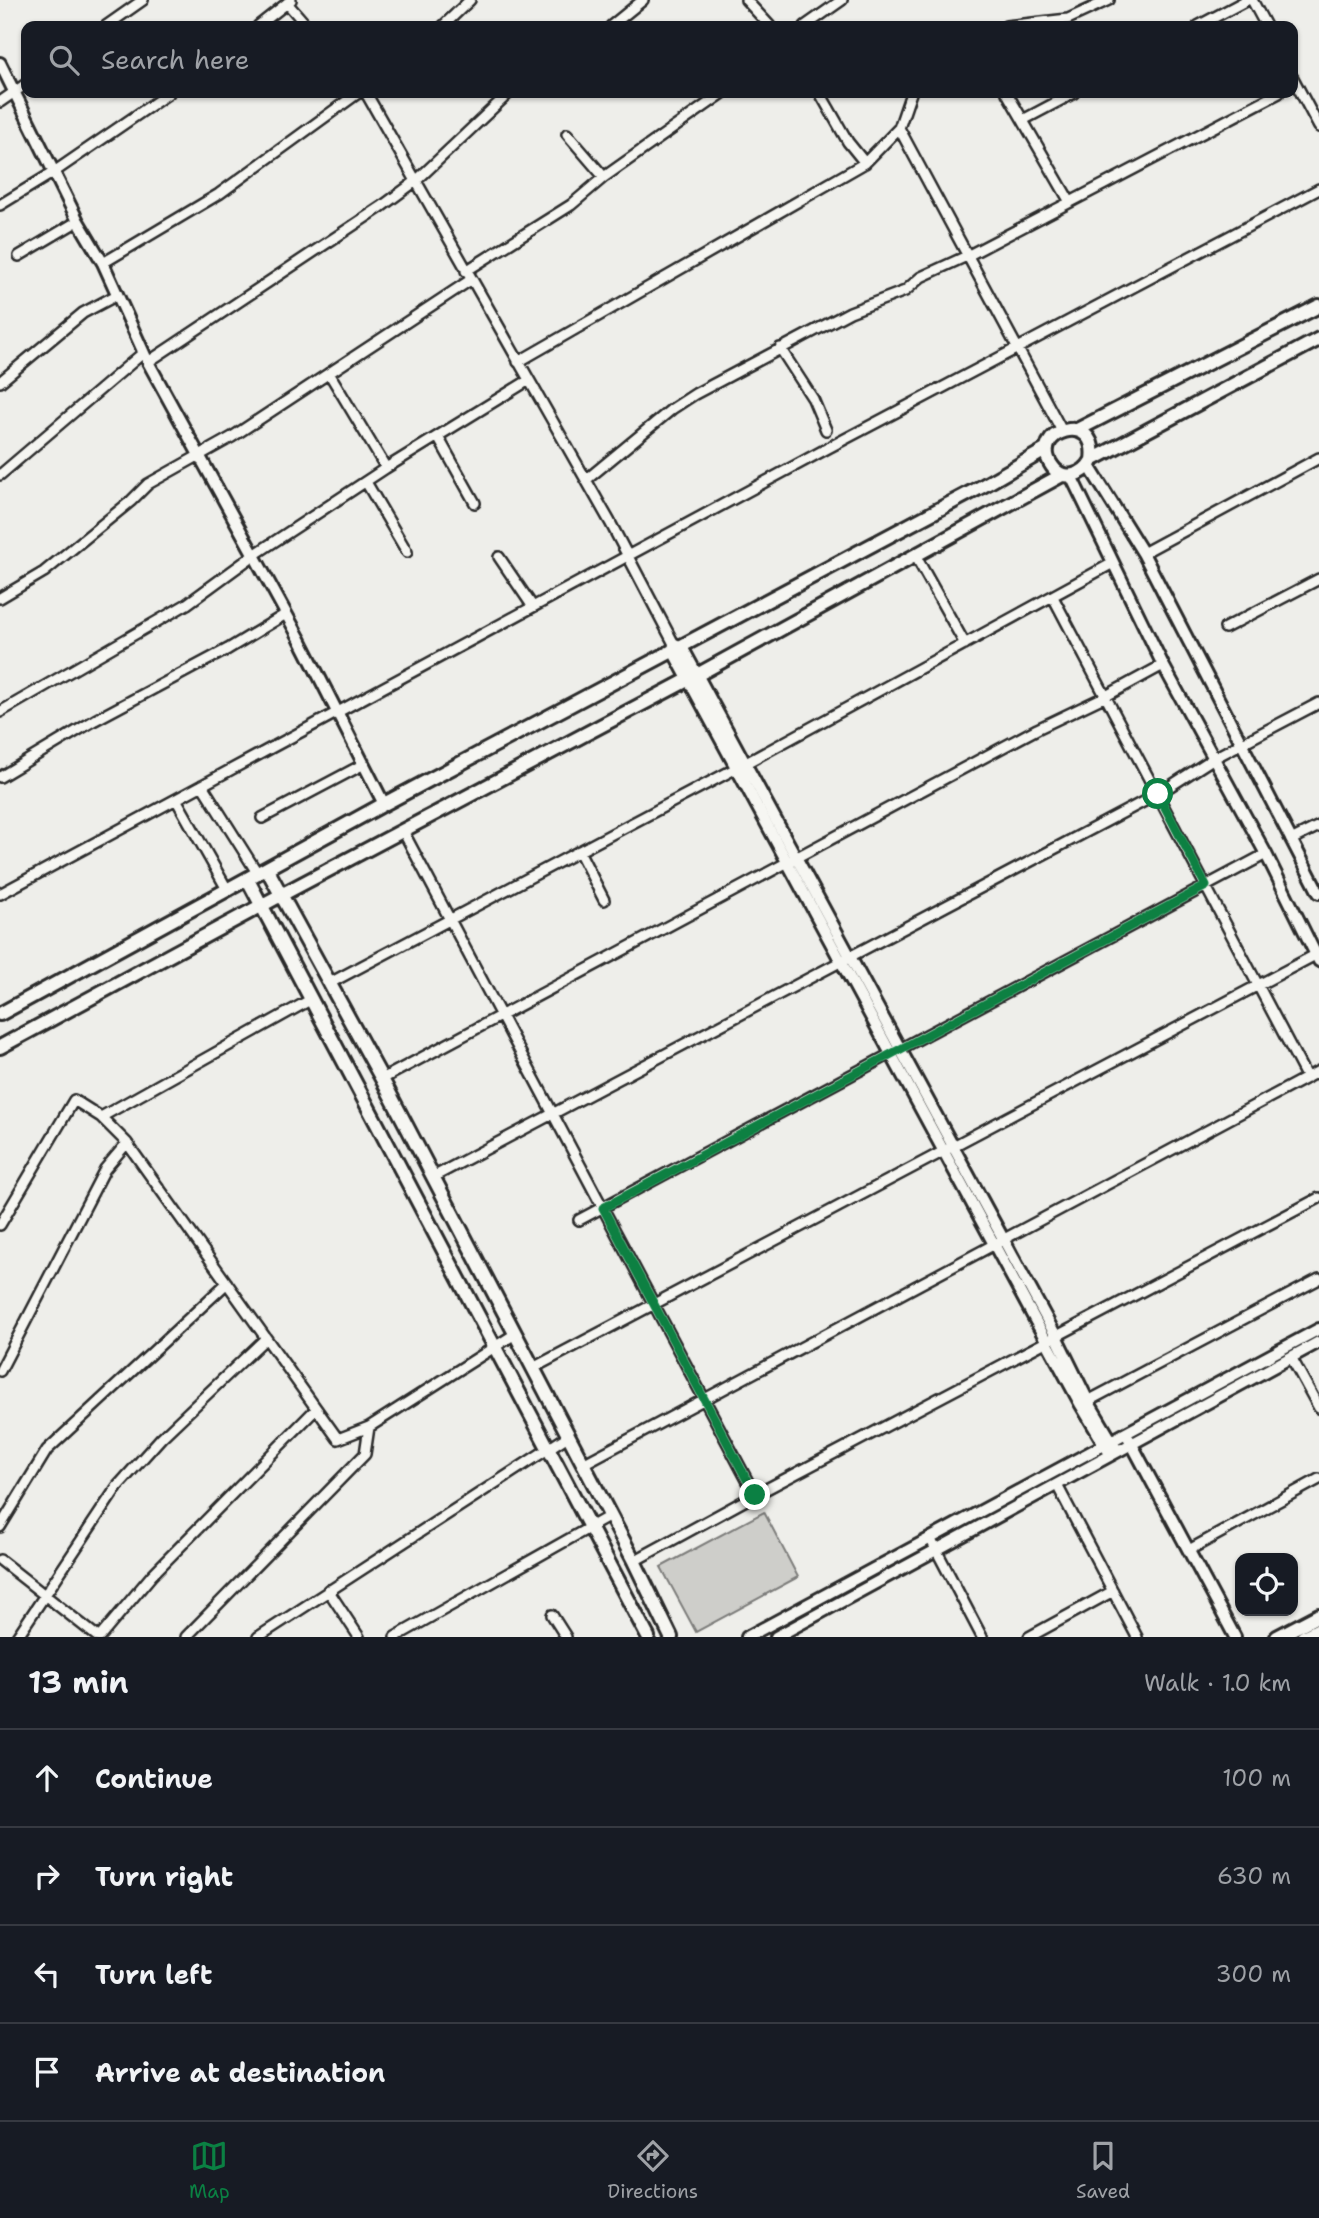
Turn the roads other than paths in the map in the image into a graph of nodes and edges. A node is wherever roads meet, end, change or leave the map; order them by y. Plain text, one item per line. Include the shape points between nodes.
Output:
1 (143, 0) edge
2 (470, 0) edge
3 (643, 0) edge
4 (746, 0) edge
5 (842, 0) edge
6 (1109, 0) edge
7 (1247, 0) edge
8 (1252, 0) edge
9 (289, 1) edge
10 (113, 21) edge
11 (264, 21) edge
12 (303, 21) edge
13 (448, 21) edge
14 (617, 21) edge
15 (765, 21) edge
16 (812, 21) edge
17 (1050, 21) edge
18 (1207, 21) edge
19 (1263, 21) edge
20 (0, 63) edge
21 (21, 88) edge
22 (1298, 89) edge
23 (15, 92) junction
24 (162, 98) edge
25 (358, 98) edge
26 (368, 98) edge
27 (504, 98) edge
28 (716, 98) edge
29 (823, 98) edge
30 (909, 98) edge
31 (1010, 98) edge
32 (1065, 98) edge
33 (1269, 98) edge
34 (0, 102) edge
35 (1023, 120) junction
36 (1319, 127) edge
37 (899, 128) junction
38 (567, 134) dead end
39 (865, 163) junction
40 (54, 172) junction
41 (604, 177) junction
42 (416, 181) junction
43 (1319, 189) edge
44 (1070, 202) junction
45 (0, 205) edge
46 (78, 221) junction
47 (969, 255) junction
48 (19, 256) dead end
49 (103, 263) junction
50 (469, 275) junction
51 (117, 295) junction
52 (1319, 306) edge
53 (1319, 339) edge
54 (780, 348) junction
55 (1018, 348) junction
56 (146, 358) junction
57 (518, 362) junction
58 (329, 373) junction
59 (529, 380) junction
60 (0, 382) edge
61 (826, 430) dead end
62 (1077, 430) junction
63 (1062, 431) junction
64 (438, 437) junction
65 (1047, 449) junction
66 (200, 455) junction
67 (1319, 458) edge
68 (1091, 463) junction
69 (386, 468) junction
70 (0, 475) edge
71 (1067, 475) junction
72 (586, 480) junction
73 (366, 482) junction
74 (475, 503) dead end
75 (407, 552) dead end
76 (1143, 553) junction
77 (254, 555) junction
78 (915, 555) junction
79 (499, 557) dead end
80 (628, 557) junction
81 (1113, 563) junction
82 (1319, 579) edge
83 (1053, 597) junction
84 (0, 598) edge
85 (533, 607) junction
86 (286, 614) junction
87 (1225, 628) dead end
88 (965, 644) junction
89 (676, 647) junction
90 (1163, 664) junction
91 (692, 678) junction
92 (1106, 696) junction
93 (1319, 704) edge
94 (337, 711) junction
95 (0, 712) edge
96 (1243, 744) junction
97 (1214, 758) junction
98 (364, 764) junction
99 (741, 765) junction
100 (0, 777) edge
101 (202, 785) junction
102 (1158, 794) junction
103 (176, 799) junction
104 (384, 804) junction
105 (262, 818) dead end
106 (1319, 826) edge
107 (403, 831) junction
108 (1291, 841) junction
109 (579, 851) junction
110 (1266, 854) junction
111 (794, 861) junction
112 (258, 874) junction
113 (1206, 886) junction
114 (228, 891) junction
115 (1319, 893) edge
116 (0, 894) edge
117 (281, 895) junction
118 (604, 900) dead end
119 (262, 905) junction
120 (450, 919) junction
121 (1318, 956) edge
122 (846, 958) junction
123 (330, 983) junction
124 (1257, 984) junction
125 (310, 1000) junction
126 (0, 1014) edge
127 (501, 1017) junction
128 (0, 1047) edge
129 (896, 1051) junction
130 (1319, 1071) edge
131 (1307, 1078) junction
132 (382, 1079) junction
133 (552, 1114) junction
134 (102, 1117) junction
135 (127, 1143) junction
136 (948, 1149) junction
137 (426, 1165) junction
138 (404, 1177) junction
139 (433, 1177) junction
140 (1319, 1198) edge
141 (603, 1208) junction
142 (579, 1220) dead end
143 (0, 1225) edge
144 (999, 1243) junction
145 (1319, 1279) edge
146 (227, 1283) junction
147 (654, 1304) junction
148 (1319, 1329) edge
149 (515, 1334) junction
150 (265, 1339) junction
151 (1052, 1340) junction
152 (1319, 1342) edge
153 (494, 1347) junction
154 (1291, 1357) junction
155 (533, 1368) junction
156 (0, 1371) edge
157 (1088, 1401) junction
158 (704, 1402) junction
159 (1319, 1408) edge
160 (316, 1409) junction
161 (369, 1427) junction
162 (568, 1436) junction
163 (1128, 1438) junction
164 (1107, 1442) junction
165 (547, 1448) junction
166 (1114, 1452) junction
167 (583, 1464) junction
168 (1319, 1479) edge
169 (1057, 1485) junction
170 (755, 1495) junction
171 (610, 1516) junction
172 (0, 1527) edge
173 (590, 1528) junction
174 (930, 1538) junction
175 (1189, 1550) junction
176 (936, 1551) junction
177 (0, 1560) edge
178 (634, 1561) junction
179 (328, 1590) junction
180 (1113, 1591) junction
181 (45, 1594) junction
182 (552, 1615) dead end
183 (1319, 1615) edge
184 (1319, 1629) edge
185 (18, 1637) edge
186 (99, 1637) edge
187 (186, 1637) edge
188 (258, 1637) edge
189 (359, 1637) edge
190 (395, 1637) edge
191 (566, 1637) edge
192 (648, 1637) edge
193 (671, 1637) edge
194 (747, 1637) edge
195 (776, 1637) edge
196 (982, 1637) edge
197 (1029, 1637) edge
198 (1137, 1637) edge
199 (1235, 1637) edge
200 (1277, 1637) edge
201 (1303, 1637) edge

1 - 10 street
2 - 13 street
3 - 14 street
4 - 15 street
5 - 16 street
6 - 17 street via 1068,19
7 - 18 street
8 - 19 street
9 - 11 street
9 - 12 street
20 - 23 street
21 - 23 street
22 - 36 street
23 - 34 street
23 - 40 street
24 - 40 street
25 - 49 street via 219,194
26 - 42 street
27 - 42 street
28 - 41 street
29 - 39 street
30 - 37 street
31 - 35 street
32 - 35 street
33 - 44 street
35 - 44 street
37 - 39 street
37 - 47 street
38 - 41 street
39 - 57 street
40 - 45 street
40 - 46 street
41 - 50 street
42 - 50 street
42 - 56 street
43 - 55 street
44 - 47 street
46 - 48 street
46 - 49 street
47 - 54 street via 921,277 905,291 850,312
47 - 55 street
49 - 51 street
50 - 57 street
50 - 58 street
51 - 56 street
51 - 60 street via 83,313
52 - 62 main road
53 - 68 main road
54 - 61 street via 813,399
54 - 72 street via 672,409
55 - 63 street
55 - 80 street
56 - 66 street
56 - 70 street
57 - 59 street
58 - 66 street
58 - 69 street
59 - 64 street
59 - 72 street
62 - 63 main road
62 - 68 main road via 1091,442
63 - 65 main road
64 - 69 street
64 - 74 street
65 - 71 main road via 1050,465
65 - 89 main road
66 - 77 street
66 - 84 street via 148,484 44,572
67 - 76 street
68 - 71 main road via 1084,471
68 - 76 street
69 - 73 street
71 - 78 main road
71 - 81 street
72 - 80 street
73 - 75 street
73 - 77 street
76 - 96 street
77 - 86 street
77 - 95 street via 187,604
78 - 88 street
78 - 91 main road
79 - 85 street
80 - 85 street
80 - 89 street
81 - 83 street
81 - 90 street
82 - 87 street
83 - 88 street
83 - 92 street
85 - 94 street
86 - 94 street
86 - 100 street
88 - 99 street
89 - 91 street
89 - 104 main road
90 - 92 street
90 - 97 street
91 - 99 street
91 - 107 main road
92 - 102 street
92 - 111 street
93 - 96 street
94 - 98 street
94 - 101 street
96 - 97 street
96 - 108 street
97 - 102 street
97 - 110 street
98 - 104 street
98 - 105 street
99 - 109 street
99 - 111 street
101 - 103 street
101 - 112 street
102 - 113 street
102 - 122 street
103 - 114 street
103 - 116 street
104 - 112 main road
106 - 108 street
107 - 117 main road
107 - 120 street
108 - 115 street
109 - 118 street
109 - 120 street
110 - 113 street
110 - 121 street
111 - 122 street
111 - 127 street
112 - 114 main road
112 - 117 main road
112 - 119 main road
113 - 124 street
113 - 129 street
114 - 126 main road
117 - 119 main road
117 - 123 main road
119 - 125 main road
119 - 128 main road
120 - 123 street
120 - 127 street
121 - 124 street
122 - 129 street
122 - 133 street
123 - 132 main road
124 - 131 street
124 - 136 street
125 - 134 street
125 - 138 main road
127 - 132 street
127 - 133 street
129 - 136 street
129 - 141 street
130 - 131 street
131 - 144 street
132 - 137 main road
133 - 139 street
133 - 141 street
134 - 135 street
134 - 143 street via 74,1100
135 - 146 street
135 - 156 street via 105,1169
136 - 144 street
136 - 147 street
137 - 138 main road
137 - 139 main road
138 - 153 main road
139 - 149 main road
140 - 151 street
141 - 142 street
141 - 147 street
144 - 151 street
144 - 158 street
145 - 157 street
146 - 150 street
146 - 172 street via 47,1450
147 - 155 street
147 - 158 street
148 - 163 street
149 - 153 street
149 - 155 main road
150 - 160 street
150 - 181 street via 161,1438 117,1487
151 - 157 street
151 - 164 street
151 - 170 street
152 - 154 street
153 - 161 street
153 - 165 main road
154 - 159 street
154 - 163 street
155 - 162 main road
157 - 164 street
158 - 167 street
158 - 170 street
160 - 161 street via 338,1439
160 - 186 street via 152,1576
161 - 187 street via 365,1454
162 - 165 street
162 - 167 main road
163 - 164 street
163 - 166 street
163 - 175 street
164 - 166 street
164 - 174 street
165 - 173 main road
165 - 179 street
166 - 169 street
167 - 171 main road
168 - 175 street
169 - 176 street
169 - 180 street
170 - 178 street
171 - 173 street
171 - 178 main road
173 - 190 street
173 - 192 main road
174 - 176 street
174 - 194 street
175 - 199 street
176 - 195 street
176 - 196 street
177 - 181 street
178 - 193 main road
179 - 188 street
179 - 189 street
180 - 197 street
180 - 198 street
181 - 185 street
181 - 186 street
182 - 191 street
183 - 200 main road
184 - 201 main road

